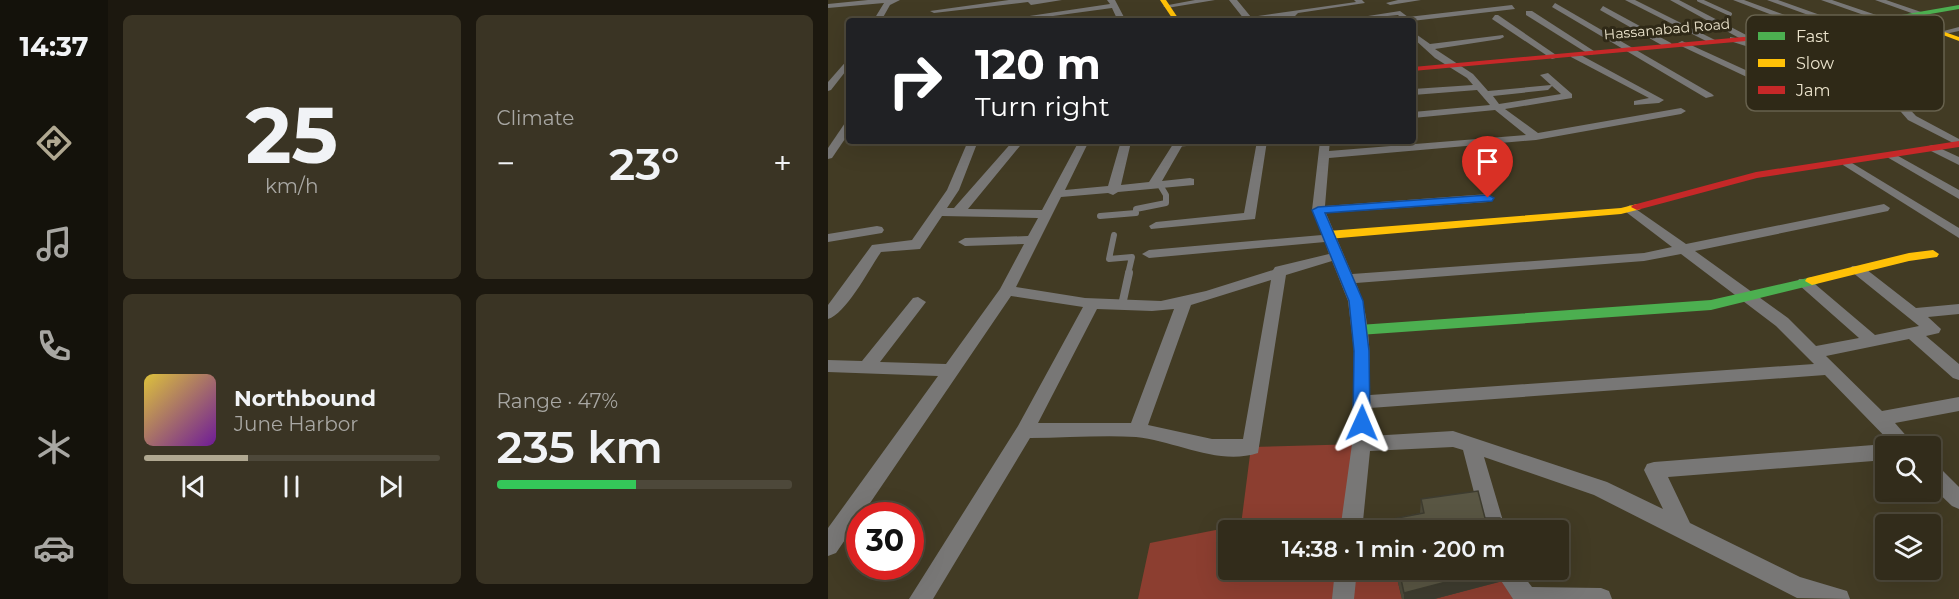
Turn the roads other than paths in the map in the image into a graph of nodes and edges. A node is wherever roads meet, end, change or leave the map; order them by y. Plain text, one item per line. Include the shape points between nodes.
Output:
1 (890, 0) edge
2 (896, 0) edge
3 (1058, 0) edge
4 (1211, 0) edge
5 (1233, 0) edge
6 (1324, 0) edge
7 (1417, 0) edge
8 (1629, 0) edge
9 (1678, 0) edge
10 (1699, 0) edge
11 (1737, 0) edge
12 (1771, 0) edge
13 (1825, 0) edge
14 (1879, 0) edge
15 (1930, 0) edge
16 (1030, 1) edge
17 (1359, 1) edge
18 (1388, 1) edge
19 (1113, 3) edge
20 (1165, 3) edge
21 (1572, 3) dead end
22 (835, 4) edge
23 (1513, 4) edge
24 (1332, 7) junction
25 (1539, 8) junction
26 (1603, 8) dead end
27 (1957, 8) edge
28 (1291, 11) junction
29 (1400, 13) junction
30 (1920, 13) junction
31 (828, 14) edge
32 (1730, 14) dead end
33 (1775, 15) edge
34 (1815, 15) edge
35 (1872, 15) edge
36 (1906, 15) edge
37 (1495, 17) dead end
38 (879, 18) edge
39 (933, 18) edge
40 (1033, 18) edge
41 (1038, 18) edge
42 (1120, 18) edge
43 (1175, 18) edge
44 (1245, 18) edge
45 (1260, 18) edge
46 (1298, 18) edge
47 (1376, 18) edge
48 (1381, 18) edge
49 (1405, 18) edge
50 (1416, 19) edge
51 (1959, 29) edge
52 (1944, 32) edge
53 (1944, 34) edge
54 (1416, 37) edge
55 (1500, 37) dead end
56 (1746, 38) edge
57 (1733, 39) junction
58 (1746, 39) edge
59 (1959, 39) edge
60 (1711, 40) junction
61 (1682, 43) junction
62 (1746, 43) edge
63 (1416, 45) edge
64 (1668, 45) junction
65 (1426, 46) junction
66 (1629, 49) junction
67 (1593, 53) junction
68 (1574, 55) junction
69 (1555, 57) junction
70 (846, 65) edge
71 (1458, 66) junction
72 (1416, 69) edge
73 (1746, 74) edge
74 (1545, 75) dead end
75 (1548, 87) dead end
76 (828, 88) edge
77 (1482, 91) junction
78 (1416, 92) edge
79 (1709, 96) dead end
80 (1637, 103) dead end
81 (1497, 107) junction
82 (1681, 111) dead end
83 (1906, 111) edge
84 (1416, 115) edge
85 (846, 129) edge
86 (1536, 137) junction
87 (1416, 143) edge
88 (972, 144) edge
89 (1016, 144) edge
90 (1082, 144) edge
91 (1125, 144) edge
92 (1179, 144) edge
93 (1262, 144) edge
94 (1401, 144) edge
95 (1959, 144) edge
96 (1324, 148) edge
97 (1933, 148) junction
98 (1891, 155) junction
99 (828, 156) edge
100 (1959, 162) edge
101 (1847, 163) junction
102 (1190, 182) dead end
103 (1156, 186) junction
104 (1113, 191) junction
105 (1056, 194) junction
106 (1959, 195) edge
107 (1488, 198) dead end
108 (1884, 208) dead end
109 (1630, 209) junction
110 (1318, 210) junction
111 (938, 212) junction
112 (958, 212) junction
113 (1046, 214) junction
114 (1100, 216) dead end
115 (1156, 226) dead end
116 (877, 230) dead end
117 (1114, 234) dead end
118 (1959, 234) edge
119 (1328, 236) junction
120 (828, 238) edge
121 (1032, 240) junction
122 (965, 242) dead end
123 (1682, 249) junction
124 (1149, 254) dead end
125 (1933, 254) dead end
126 (1336, 256) junction
127 (1857, 269) junction
128 (1280, 270) junction
129 (1347, 279) junction
130 (1804, 282) junction
131 (1006, 290) junction
132 (1744, 295) junction
133 (1185, 301) junction
134 (918, 303) dead end
135 (1092, 304) junction
136 (1122, 305) junction
137 (1959, 309) edge
138 (1913, 313) junction
139 (828, 314) edge
140 (1359, 330) junction
141 (1912, 333) junction
142 (1872, 341) junction
143 (1813, 353) junction
144 (828, 366) edge
145 (866, 368) junction
146 (1829, 369) junction
147 (951, 370) junction
148 (1959, 374) edge
149 (1362, 402) junction
150 (1959, 404) edge
151 (1878, 419) junction
152 (1137, 430) junction
153 (1024, 431) junction
154 (1896, 436) edge
155 (1361, 444) junction
156 (1471, 445) junction
157 (1875, 453) edge
158 (1941, 481) edge
159 (1957, 496) edge
160 (1352, 520) edge
161 (1492, 520) edge
162 (1683, 530) junction
163 (828, 546) edge
164 (1345, 580) edge
165 (1512, 580) edge
166 (1800, 593) edge
167 (920, 599) edge
168 (1343, 599) edge
169 (1601, 599) edge
170 (1839, 599) edge

1 - 22 street
2 - 38 street via 887,4
3 - 16 street
4 - 20 street
5 - 44 street
6 - 24 street
7 - 18 street
8 - 60 street
9 - 56 street
10 - 32 lane
11 - 33 street
12 - 34 street
13 - 35 street
14 - 30 street
15 - 27 street
16 - 39 street via 935,7
16 - 40 street
17 - 24 street
17 - 47 street
18 - 29 street
19 - 41 street
19 - 42 street
20 - 43 street
21 - 25 street
22 - 31 street
23 - 25 street
23 - 50 street
24 - 28 street
25 - 66 street
25 - 67 street
26 - 64 street
27 - 30 street, Hassanabad Road
28 - 45 street
28 - 46 street
29 - 48 street
29 - 49 street
30 - 36 street, Hassanabad Road
37 - 69 street
51 - 52 street
53 - 59 street
54 - 65 street
55 - 65 street
57 - 58 street, Hassanabad Road
57 - 60 street, Hassanabad Road
57 - 62 street
60 - 61 street, Hassanabad Road
61 - 64 street, Hassanabad Road
61 - 73 street
63 - 65 street
64 - 66 street, Hassanabad Road
65 - 71 street
66 - 67 street, Hassanabad Road
66 - 79 street
67 - 68 street, Hassanabad Road
68 - 69 street, Hassanabad Road
68 - 80 street via 1659,100
69 - 71 street, Hassanabad Road
70 - 76 street
71 - 72 street, Hassanabad Road
71 - 77 street
74 - 81 street via 1569,96
75 - 77 street
77 - 78 street
77 - 81 street
81 - 84 street
81 - 86 street
82 - 86 street
83 - 95 street
85 - 99 street
86 - 87 street
88 - 111 street via 953,190
89 - 112 street
90 - 105 street
91 - 104 street
92 - 103 street via 1157,176
93 - 115 street via 1250,216
94 - 96 street
95 - 97 street
96 - 110 street
97 - 98 street
97 - 100 street
98 - 101 street
98 - 106 street
101 - 109 street via 1756,175
101 - 118 street
102 - 103 street
103 - 104 street
103 - 114 lane via 1166,203 1143,205 1136,213
104 - 105 street
105 - 113 street
107 - 110 street
108 - 123 street
109 - 119 street
109 - 123 street
110 - 119 street
111 - 112 street
111 - 139 street via 915,245 877,248
112 - 113 street
113 - 121 street
116 - 120 street
117 - 136 lane via 1109,259 1132,257
119 - 124 street
119 - 126 street
121 - 122 street
121 - 131 street
123 - 129 street via 1644,256
123 - 132 street
125 - 127 street
126 - 128 street
126 - 129 street
127 - 130 street
127 - 138 street
128 - 133 street
128 - 152 street via 1251,447 1212,447
129 - 140 street via 1356,301
130 - 132 street
130 - 142 street
131 - 135 street
131 - 147 street
132 - 140 street via 1711,304
132 - 143 street via 1782,322
133 - 136 street via 1167,306
133 - 152 street
134 - 145 street
135 - 136 street
135 - 153 street
137 - 138 street
138 - 141 street via 1933,329
140 - 149 street
141 - 142 street
141 - 148 street
142 - 143 street
143 - 146 street
144 - 145 street
145 - 147 street
146 - 149 street
146 - 151 street
147 - 163 street
149 - 155 street
150 - 151 street
151 - 154 street
152 - 153 street
153 - 167 street
155 - 156 street via 1453,439
155 - 160 street
156 - 161 street
156 - 162 street via 1600,488
157 - 162 street via 1654,470
158 - 159 street
162 - 166 street
164 - 168 street
165 - 169 street via 1526,598
166 - 170 street

